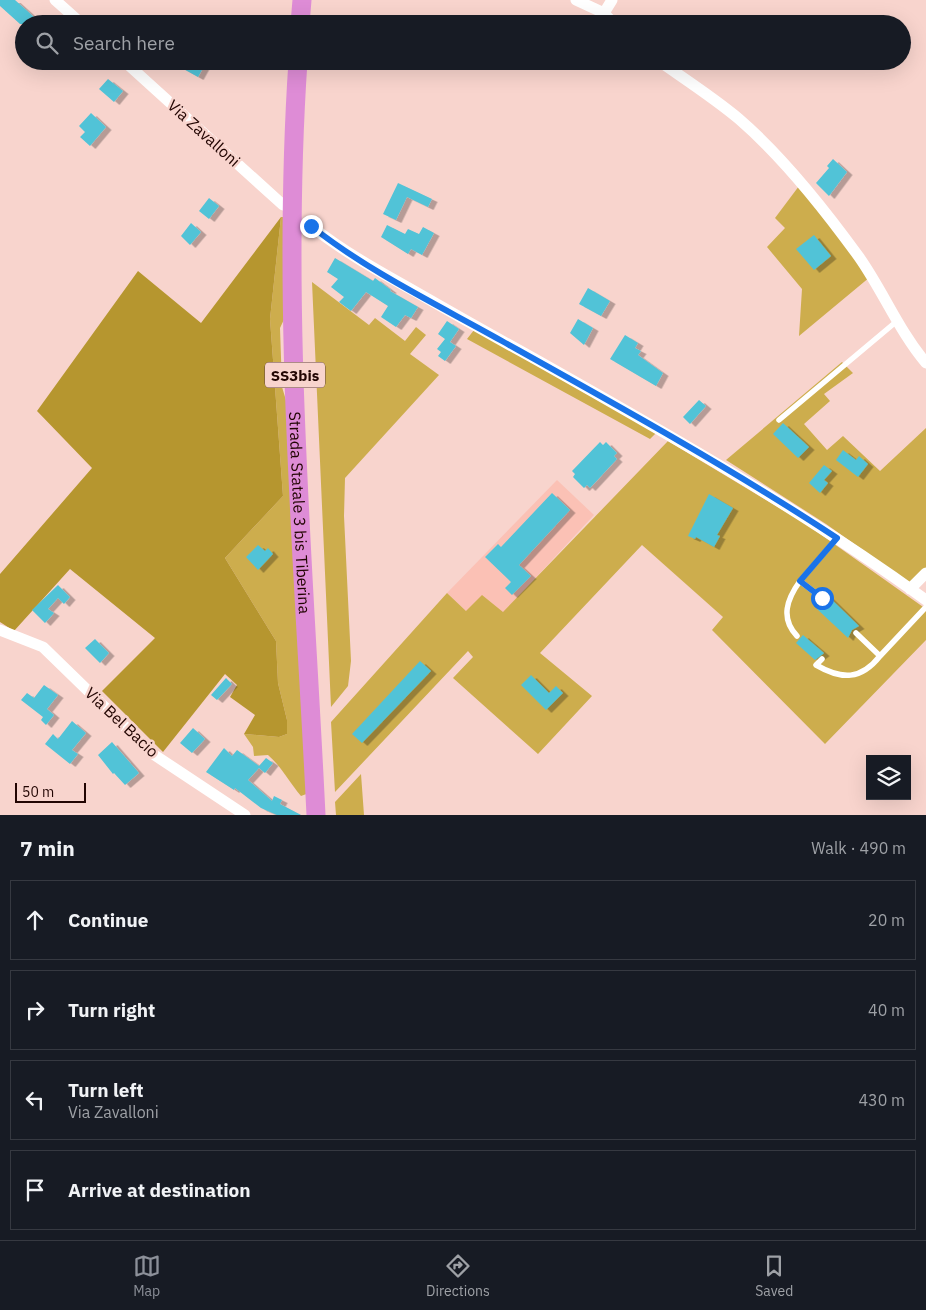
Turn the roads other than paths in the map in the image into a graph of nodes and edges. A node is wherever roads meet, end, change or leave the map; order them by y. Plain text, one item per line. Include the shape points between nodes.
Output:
1 (55, 0) edge
2 (302, 0) edge
3 (313, 0) edge
4 (576, 0) edge
5 (612, 0) edge
6 (604, 13) joint
7 (72, 15) edge
8 (301, 15) edge
9 (312, 15) edge
10 (134, 70) edge
11 (298, 70) edge
12 (309, 70) edge
13 (671, 70) edge
14 (283, 205) dead end
15 (311, 226) dead end
16 (897, 320) junction
17 (926, 363) edge
18 (779, 420) dead end
19 (837, 538) junction
20 (926, 573) edge
21 (800, 581) junction
22 (910, 589) junction
23 (822, 598) dead end
24 (926, 600) edge
25 (926, 607) edge
26 (0, 630) edge
27 (856, 633) dead end
28 (797, 636) dead end
29 (880, 656) junction
30 (822, 660) dead end
31 (315, 687) junction
32 (245, 815) edge
33 (316, 815) edge
34 (327, 815) edge

1 - 7 street
2 - 8 highway
3 - 9 highway
4 - 6 street
5 - 6 street
10 - 14 street, Via Zavalloni
11 - 31 highway, Strada Statale 3 bis Tiberina / SS3bis via 293,279 299,461
12 - 31 highway, Strada Statale 3 bis Tiberina / SS3bis via 304,172 305,347
13 - 16 street via 739,120 769,149 858,257
15 - 19 street via 370,267 609,401 781,501
16 - 17 street
16 - 18 lane
19 - 21 lane
19 - 22 street
20 - 22 street
21 - 23 lane
21 - 28 lane via 789,597 787,612 788,624
22 - 24 street
25 - 29 lane
26 - 32 street, Via Bel Bacio via 43,647 153,754
27 - 29 lane
29 - 30 lane via 861,674 846,676 830,673 816,665
31 - 33 highway, Strada Statale 3 bis Tiberina / SS3bis
31 - 34 highway, Strada Statale 3 bis Tiberina / SS3bis

